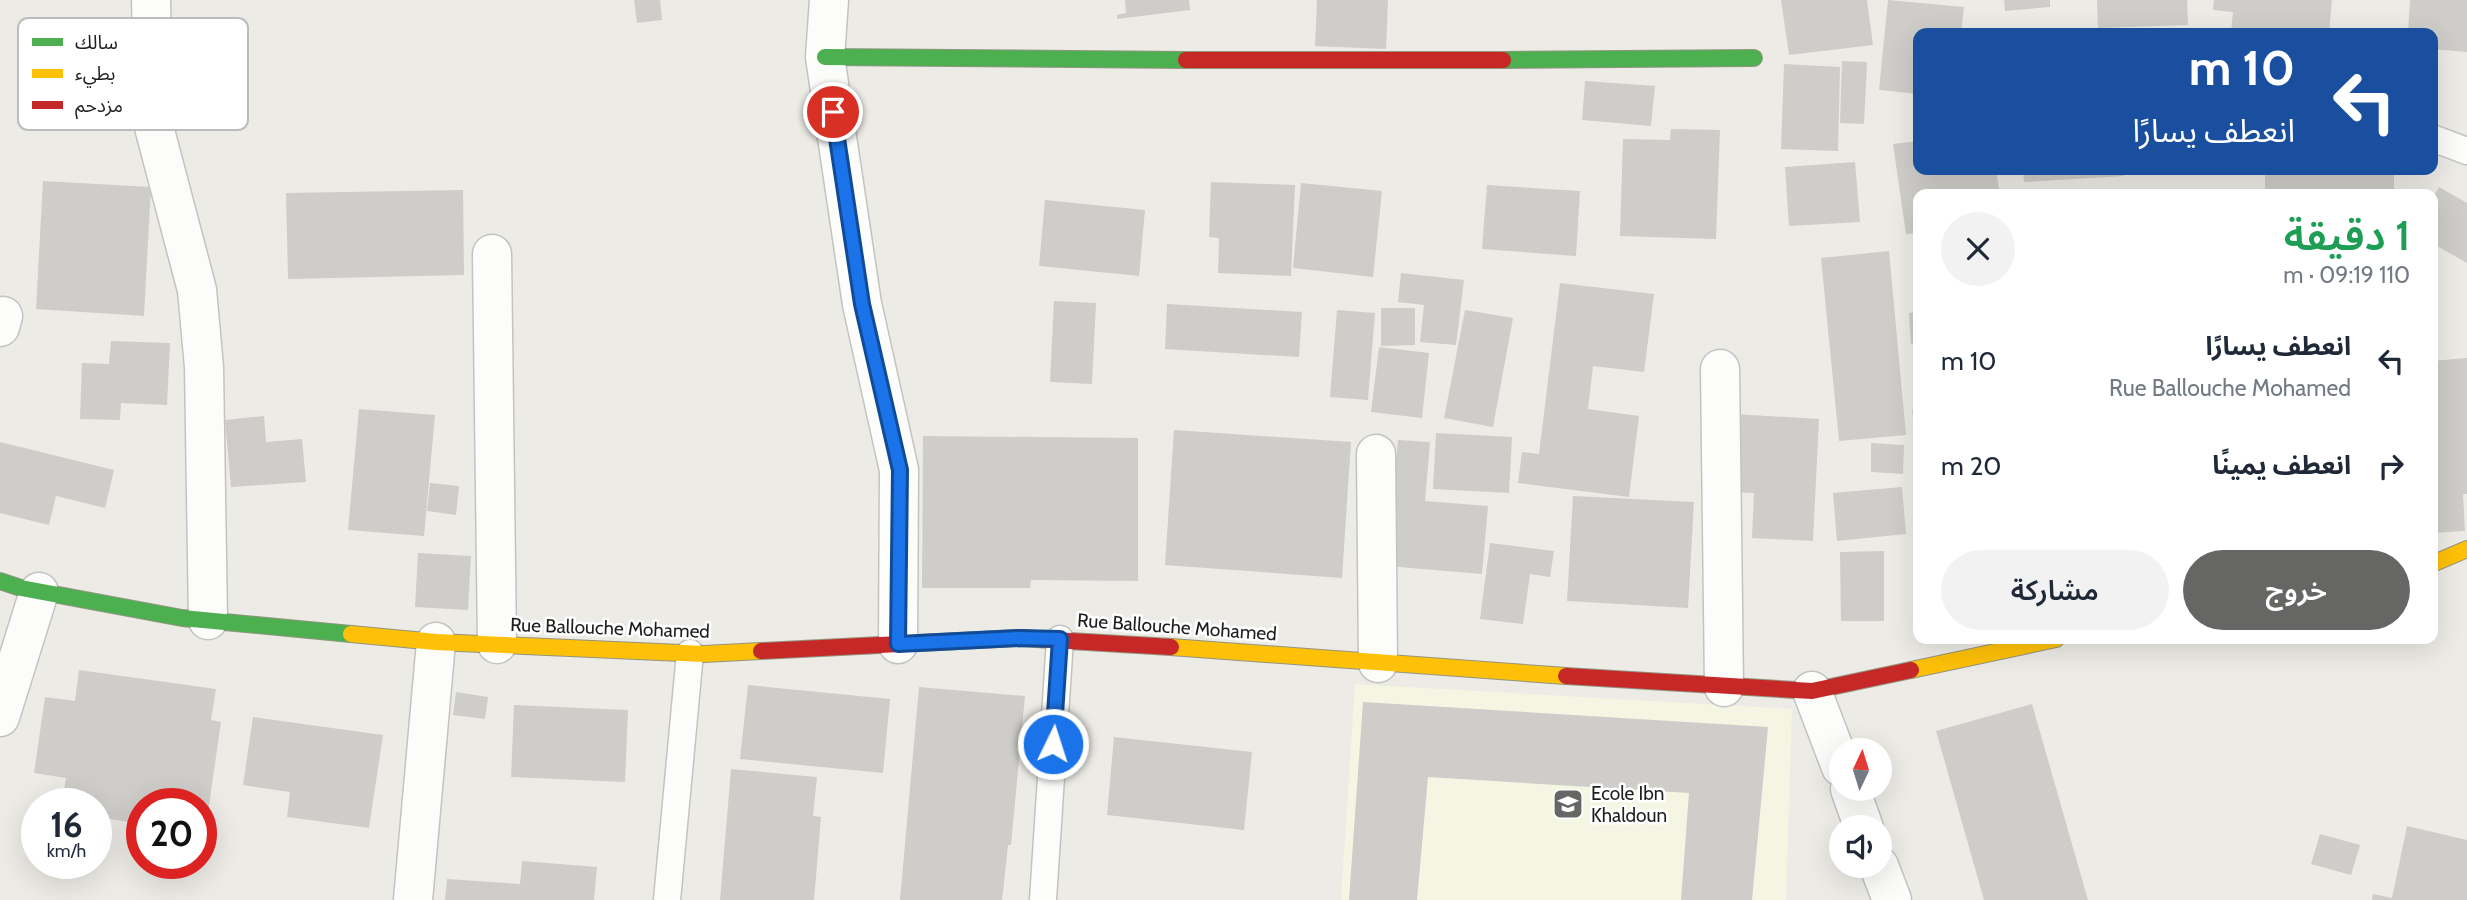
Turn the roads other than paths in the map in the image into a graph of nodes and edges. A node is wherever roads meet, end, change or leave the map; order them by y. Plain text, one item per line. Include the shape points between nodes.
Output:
1 (151, 0) edge
2 (828, 0) edge
3 (151, 18) edge
4 (825, 57) junction
5 (1754, 58) dead end
6 (155, 130) edge
7 (2438, 140) edge
8 (2467, 150) edge
9 (492, 254) dead end
10 (1720, 369) dead end
11 (1376, 454) dead end
12 (2467, 549) edge
13 (2438, 561) edge
14 (0, 581) edge
15 (39, 592) junction
16 (208, 620) junction
17 (1060, 639) junction
18 (436, 642) junction
19 (497, 644) junction
20 (898, 644) junction
21 (2033, 644) edge
22 (691, 653) junction
23 (1378, 663) junction
24 (1724, 688) junction
25 (1812, 691) junction
26 (0, 717) edge
27 (1830, 738) edge
28 (1884, 878) edge
29 (413, 900) edge
30 (667, 900) edge
31 (1043, 900) edge
32 (1892, 900) edge

1 - 3 street
2 - 4 street
4 - 5 street
4 - 20 street via 862,304 900,470
6 - 16 street via 198,290 204,367
7 - 8 lane
9 - 19 street
10 - 24 street
11 - 23 street
12 - 13 street
14 - 15 street, Rue Ballouche Mohamed
15 - 16 street, Rue Ballouche Mohamed
15 - 26 street
16 - 18 street, Rue Ballouche Mohamed
17 - 20 street, Rue Ballouche Mohamed
17 - 23 street, Rue Ballouche Mohamed
17 - 31 lane
18 - 19 street, Rue Ballouche Mohamed
18 - 29 street
19 - 22 street, Rue Ballouche Mohamed
20 - 22 street, Rue Ballouche Mohamed
21 - 25 street, Rue Ballouche Mohamed
22 - 30 lane
23 - 24 street, Rue Ballouche Mohamed
24 - 25 street, Rue Ballouche Mohamed
25 - 27 street
28 - 32 street

